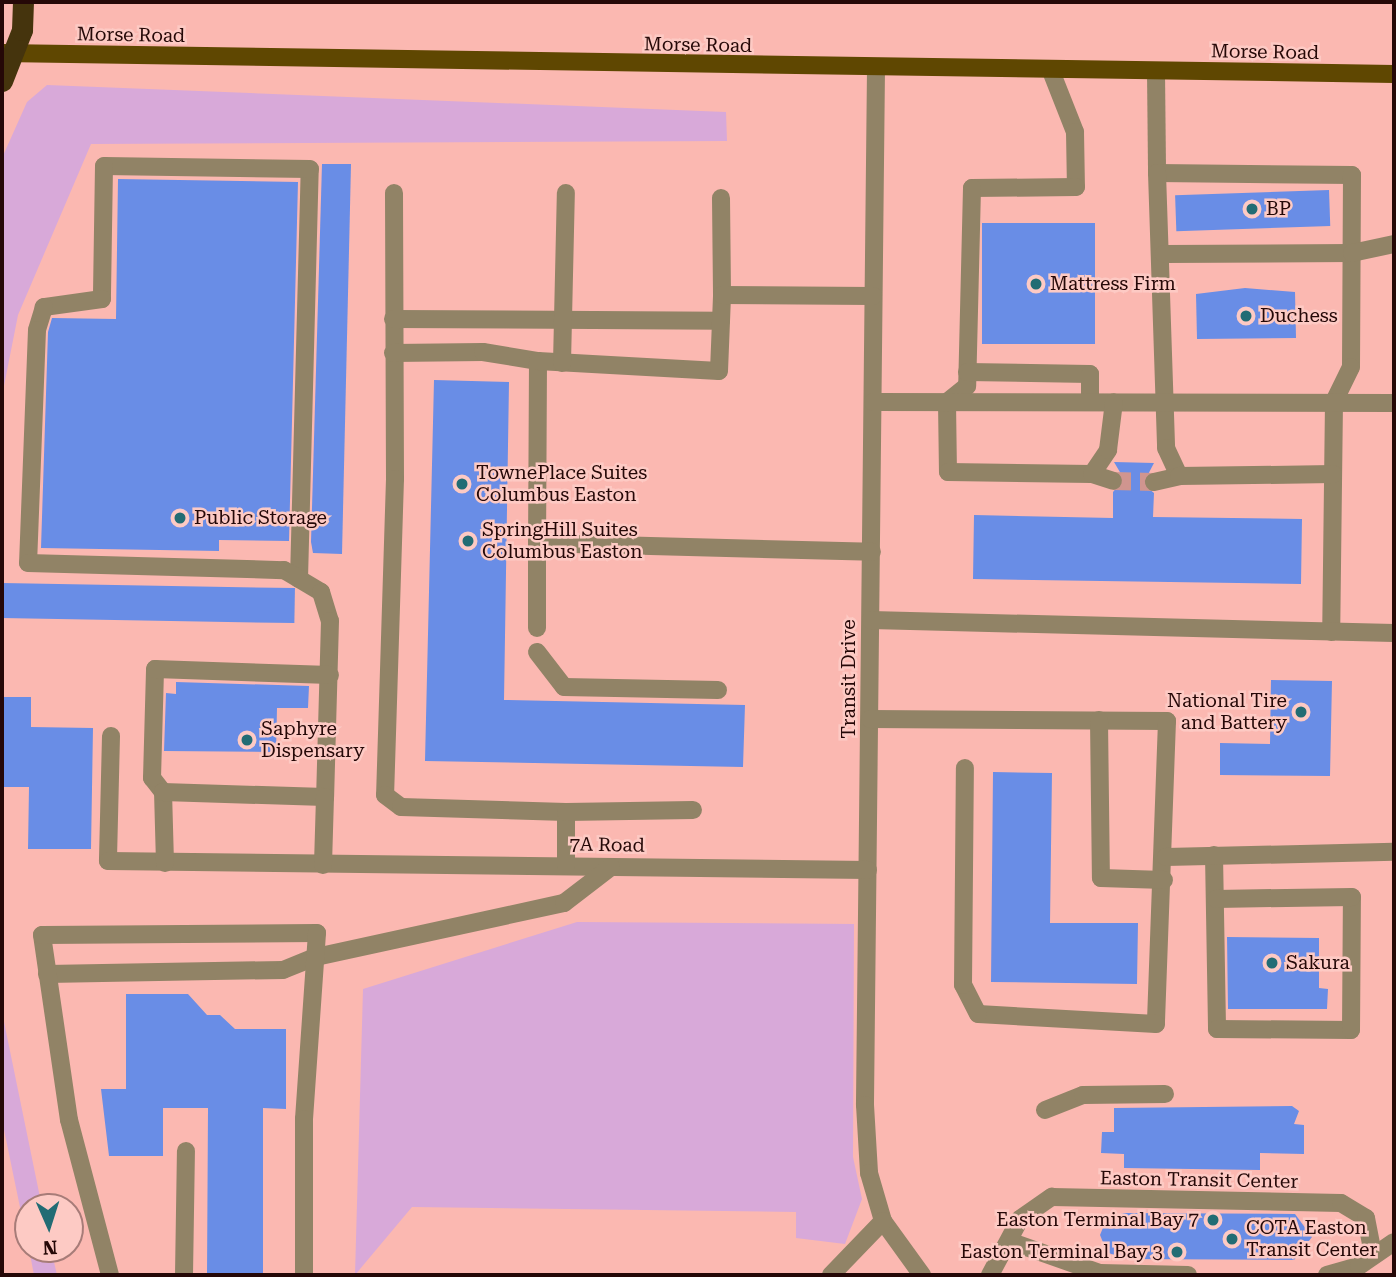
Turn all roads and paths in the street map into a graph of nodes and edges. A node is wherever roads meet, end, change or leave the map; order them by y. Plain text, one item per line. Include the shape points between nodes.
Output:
1 (23, 2) edge
2 (8, 53) edge
3 (876, 69) junction
4 (1051, 71) junction
5 (1156, 72) junction
6 (1394, 74) edge
7 (2, 81) edge
8 (1157, 173) junction
9 (394, 193) dead end
10 (566, 194) dead end
11 (722, 198) dead end
12 (1394, 244) edge
13 (1352, 253) junction
14 (1164, 254) junction
15 (722, 295) junction
16 (873, 296) junction
17 (393, 318) junction
18 (562, 319) junction
19 (721, 321) junction
20 (393, 353) junction
21 (538, 361) junction
22 (562, 363) junction
23 (967, 372) junction
24 (873, 402) junction
25 (947, 402) junction
26 (1090, 402) junction
27 (1114, 402) junction
28 (1334, 402) junction
29 (1394, 402) edge
30 (1163, 403) junction
31 (1092, 474) junction
32 (1333, 474) junction
33 (1179, 476) junction
34 (1113, 481) tunnel mouth
35 (1154, 482) tunnel mouth
36 (537, 543) junction
37 (872, 552) junction
38 (299, 579) junction
39 (871, 620) junction
40 (537, 628) dead end
41 (1331, 632) junction
42 (1394, 633) edge
43 (537, 652) dead end
44 (330, 675) junction
45 (718, 690) dead end
46 (870, 719) junction
47 (1099, 720) junction
48 (111, 736) dead end
49 (965, 768) dead end
50 (163, 792) junction
51 (325, 797) junction
52 (692, 810) dead end
53 (566, 812) junction
54 (1394, 852) edge
55 (1214, 855) junction
56 (1166, 857) junction
57 (165, 863) junction
58 (323, 865) junction
59 (566, 866) junction
60 (611, 867) junction
61 (869, 870) junction
62 (1164, 880) junction
63 (1216, 899) junction
64 (316, 957) junction
65 (47, 974) junction
66 (1165, 1094) dead end
67 (1045, 1110) dead end
68 (186, 1151) dead end
69 (883, 1221) junction
70 (1009, 1241) junction
71 (1394, 1242) edge
72 (1373, 1255) junction
73 (110, 1275) edge
74 (184, 1275) edge
75 (304, 1275) edge
76 (831, 1275) edge
77 (922, 1275) edge
78 (990, 1275) edge
79 (1188, 1275) edge
80 (1327, 1275) edge

1 - 2 highway
2 - 3 main road, Morse Road
2 - 7 highway
3 - 4 main road, Morse Road
3 - 16 street, Transit Drive
4 - 5 main road, Morse Road
4 - 23 street via 1075,132 1076,187 972,188
5 - 6 main road, Morse Road
5 - 8 street
8 - 13 street via 1352,175
8 - 14 street
9 - 17 street
10 - 18 street
11 - 15 street
12 - 13 street
13 - 14 street
13 - 28 street via 1351,367
14 - 30 street
15 - 16 street
15 - 19 street
16 - 24 street, Transit Drive
17 - 18 street
17 - 20 street
18 - 19 street
18 - 22 street
19 - 22 street via 719,371
20 - 21 street via 482,352
20 - 53 street via 385,795 401,807
21 - 22 street
21 - 36 street
23 - 25 street via 967,386
23 - 26 street via 1090,374
24 - 25 street
24 - 37 street, Transit Drive
25 - 26 street
25 - 31 street via 948,472
26 - 27 street
27 - 30 street
27 - 31 street via 1108,450
28 - 29 street
28 - 30 street
28 - 32 street
30 - 33 street via 1166,448
31 - 34 street
32 - 33 street
32 - 41 street
33 - 35 street
36 - 37 street
36 - 40 street
37 - 39 street, Transit Drive
38 - 38 street via 284,570 28,563 37,330 44,307 102,299 104,166 310,169
38 - 44 street via 321,592 330,621
39 - 41 street
39 - 46 street, Transit Drive
41 - 42 street
43 - 45 street via 564,687
44 - 50 street via 155,669 152,778
44 - 51 street
46 - 47 street
46 - 61 street, Transit Drive
47 - 56 street via 1167,721
47 - 62 street via 1101,878
48 - 57 street, 7A Road via 108,861
49 - 62 street via 963,985 978,1014 1156,1024
50 - 51 street
50 - 57 street
51 - 58 street
52 - 53 street
53 - 59 street
54 - 55 street
55 - 56 street
55 - 63 street
56 - 62 street
57 - 58 street, 7A Road
58 - 59 street, 7A Road
59 - 60 street, 7A Road
60 - 61 street, 7A Road
60 - 64 street via 564,903
61 - 69 street, Transit Drive via 865,1105 869,1172
63 - 63 street via 1217,1029 1350,1030 1352,897
64 - 65 street via 283,970
64 - 65 street via 317,933 42,936
64 - 75 street via 304,1119
65 - 73 street via 69,1120
66 - 67 street via 1083,1095
68 - 74 street
69 - 76 street
69 - 77 street, Transit Drive
70 - 72 street, Easton Transit Center via 1034,1205 1052,1197 1341,1203 1366,1218
70 - 78 street, Easton Transit Center
70 - 79 street via 1100,1273
71 - 72 street
72 - 80 street

